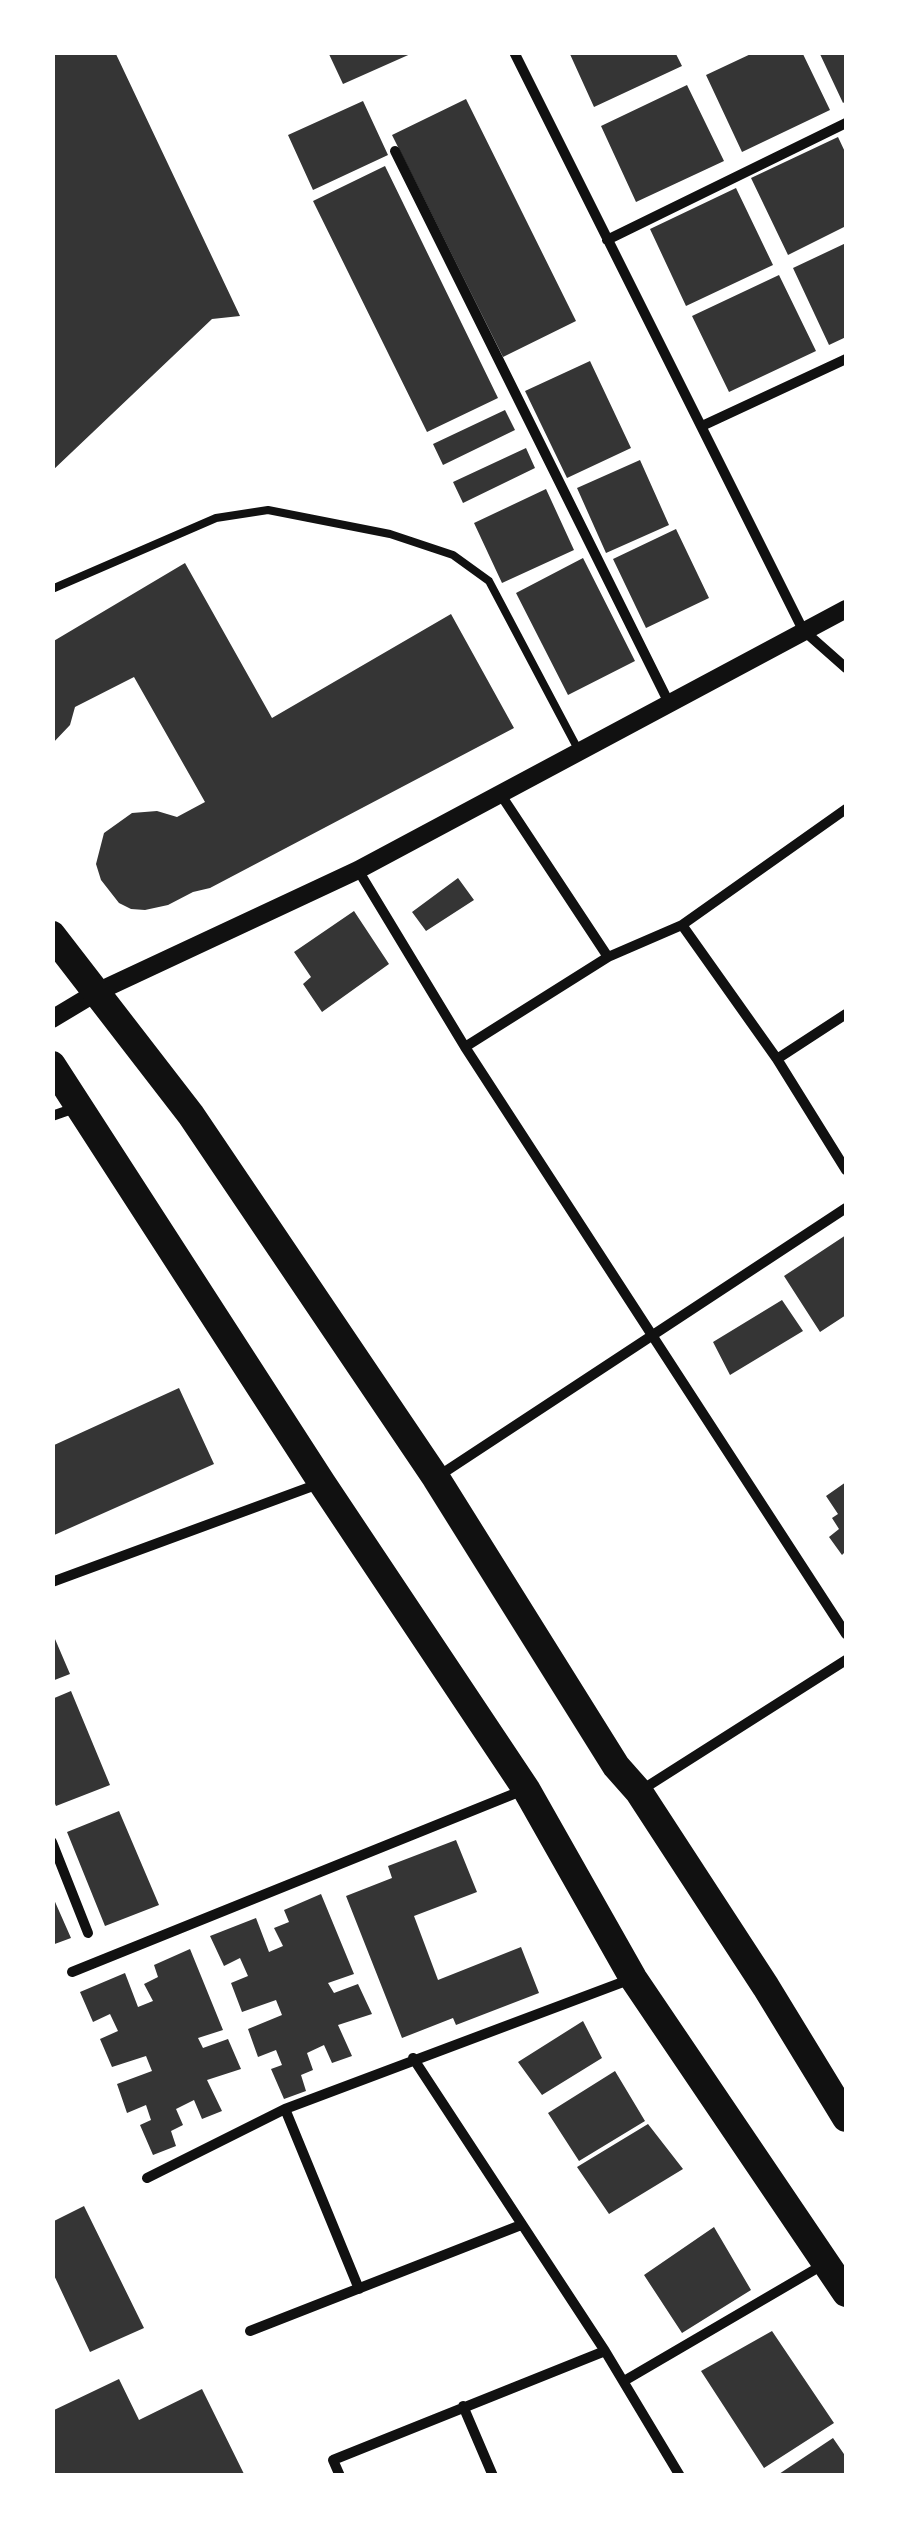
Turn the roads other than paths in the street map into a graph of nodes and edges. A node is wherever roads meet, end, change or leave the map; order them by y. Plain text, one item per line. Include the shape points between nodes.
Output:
1 (514, 52) edge
2 (846, 124) edge
3 (394, 151) dead end
4 (607, 240) junction
5 (846, 358) edge
6 (702, 426) junction
7 (52, 589) edge
8 (846, 609) edge
9 (803, 630) junction
10 (846, 668) edge
11 (670, 705) junction
12 (580, 754) junction
13 (500, 795) junction
14 (846, 810) edge
15 (358, 870) junction
16 (682, 925) junction
17 (52, 935) edge
18 (608, 956) junction
19 (97, 992) junction
20 (846, 1014) edge
21 (52, 1019) edge
22 (465, 1048) junction
23 (777, 1059) junction
24 (52, 1065) edge
25 (80, 1106) junction
26 (52, 1116) edge
27 (846, 1170) edge
28 (846, 1208) edge
29 (654, 1334) junction
30 (436, 1478) junction
31 (322, 1483) junction
32 (52, 1582) edge
33 (846, 1634) edge
34 (846, 1660) edge
35 (526, 1789) junction
36 (639, 1792) junction
37 (52, 1842) edge
38 (88, 1933) dead end
39 (72, 1972) dead end
40 (633, 1978) junction
41 (414, 2058) junction
42 (285, 2108) junction
43 (846, 2118) edge
44 (148, 2178) dead end
45 (521, 2224) junction
46 (826, 2263) junction
47 (359, 2288) junction
48 (846, 2293) edge
49 (250, 2331) dead end
50 (605, 2351) junction
51 (624, 2381) junction
52 (464, 2406) junction
53 (340, 2476) edge
54 (493, 2476) edge
55 (680, 2476) edge

1 - 4 street
2 - 4 street
3 - 11 street
4 - 6 street
5 - 6 street
6 - 9 street
7 - 12 lane via 216,518 268,510 390,534 453,555 489,581
8 - 9 street
9 - 10 street
9 - 11 street
11 - 12 street
12 - 13 street
13 - 15 street
13 - 18 street
14 - 16 street
15 - 19 street
15 - 22 street
16 - 18 street
16 - 23 street
17 - 19 highway
18 - 22 street
19 - 21 street
19 - 30 highway via 191,1115
20 - 23 street
22 - 29 street
23 - 27 street
24 - 25 highway
25 - 26 street
25 - 31 highway
28 - 29 street
29 - 30 street
29 - 33 street
30 - 36 highway via 616,1766
31 - 32 street
31 - 35 highway
34 - 36 street
35 - 39 street
35 - 40 highway
36 - 43 highway
37 - 38 street
40 - 41 street
40 - 46 highway
41 - 42 street
41 - 45 street
42 - 44 street
42 - 47 street
45 - 47 street
45 - 50 street
46 - 48 highway
46 - 51 street
47 - 49 street
50 - 51 street
50 - 52 street
51 - 55 street
52 - 53 street via 333,2460
52 - 54 street

